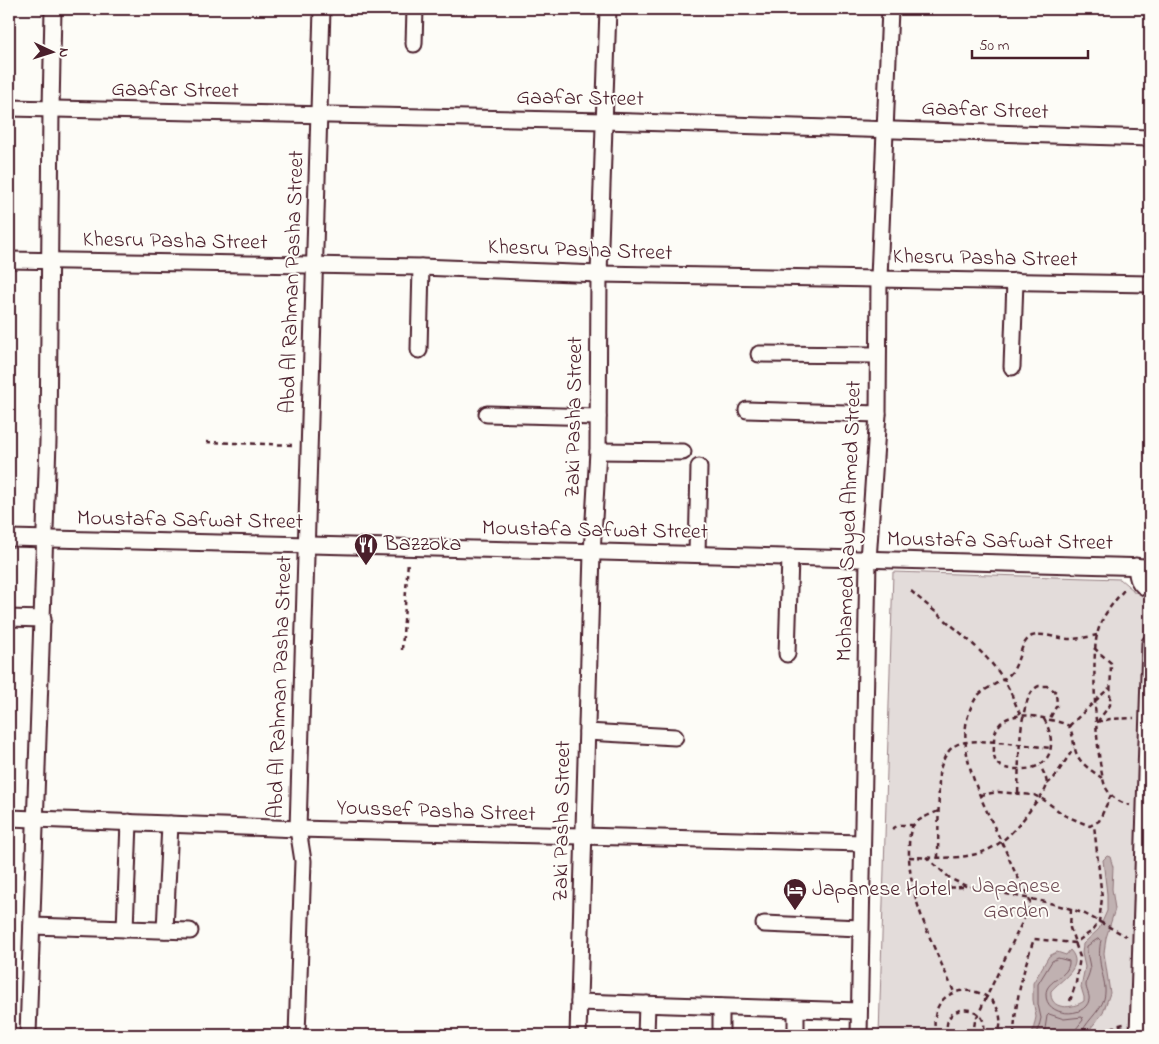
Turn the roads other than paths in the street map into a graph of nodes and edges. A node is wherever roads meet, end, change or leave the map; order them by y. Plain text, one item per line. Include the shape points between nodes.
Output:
1 (53, 9) edge
2 (322, 9) edge
3 (415, 9) edge
4 (608, 9) edge
5 (890, 9) edge
6 (414, 44) dead end
7 (9, 108) edge
8 (50, 109) junction
9 (319, 114) junction
10 (604, 121) junction
11 (884, 129) junction
12 (1150, 138) edge
13 (9, 260) edge
14 (49, 261) junction
15 (314, 266) junction
16 (422, 267) junction
17 (599, 274) junction
18 (879, 278) junction
19 (1015, 281) junction
20 (1150, 284) edge
21 (419, 350) dead end
22 (759, 354) dead end
23 (877, 355) junction
24 (1012, 367) dead end
25 (747, 410) dead end
26 (487, 414) dead end
27 (878, 414) junction
28 (598, 417) junction
29 (598, 451) junction
30 (683, 452) dead end
31 (699, 467) dead end
32 (9, 538) edge
33 (44, 539) junction
34 (306, 544) junction
35 (592, 553) junction
36 (697, 554) junction
37 (790, 557) junction
38 (868, 560) junction
39 (1143, 566) edge
40 (1150, 589) edge
41 (9, 618) edge
42 (43, 619) junction
43 (1150, 643) edge
44 (787, 654) dead end
45 (587, 732) junction
46 (674, 737) dead end
47 (9, 818) edge
48 (37, 818) junction
49 (129, 822) junction
50 (170, 824) junction
51 (298, 829) junction
52 (583, 837) junction
53 (862, 843) junction
54 (764, 924) dead end
55 (32, 926) junction
56 (860, 928) junction
57 (125, 929) junction
58 (165, 930) junction
59 (190, 931) dead end
60 (579, 1002) junction
61 (646, 1004) junction
62 (722, 1007) junction
63 (796, 1010) junction
64 (859, 1011) junction
65 (1138, 1029) edge
66 (28, 1035) edge
67 (297, 1035) edge
68 (578, 1035) edge
69 (646, 1035) edge
70 (721, 1035) edge
71 (796, 1035) edge
72 (859, 1035) edge

1 - 8 street
2 - 9 street, Abd Al Rahman Pasha Street
3 - 6 street
4 - 10 street, Zaki Pasha Street
5 - 11 street, Mohamed Sayed Ahmed Street
7 - 8 street, Gaafar Street
8 - 9 street, Gaafar Street
8 - 14 street
9 - 10 street, Gaafar Street
9 - 15 street, Abd Al Rahman Pasha Street
10 - 11 street, Gaafar Street
10 - 17 street, Zaki Pasha Street
11 - 12 street, Gaafar Street
11 - 18 street, Mohamed Sayed Ahmed Street
13 - 14 street, Khesru Pasha Street
14 - 15 street, Khesru Pasha Street
14 - 33 street
15 - 16 street, Khesru Pasha Street
15 - 34 street, Abd Al Rahman Pasha Street
16 - 17 street, Khesru Pasha Street
16 - 21 street
17 - 18 street, Khesru Pasha Street
17 - 28 street, Zaki Pasha Street
18 - 19 street, Khesru Pasha Street
18 - 23 street, Mohamed Sayed Ahmed Street
19 - 20 street, Khesru Pasha Street
19 - 24 street
22 - 23 street
23 - 27 street, Mohamed Sayed Ahmed Street
25 - 27 street
26 - 28 street
27 - 38 street, Mohamed Sayed Ahmed Street
28 - 29 street, Zaki Pasha Street
29 - 30 street
29 - 35 street, Zaki Pasha Street
31 - 36 street
32 - 33 street, Moustafa Safwat Street
33 - 34 street, Moustafa Safwat Street
33 - 42 street
34 - 35 street, Moustafa Safwat Street
34 - 51 street, Abd Al Rahman Pasha Street
35 - 36 street, Moustafa Safwat Street
35 - 45 street, Zaki Pasha Street
36 - 37 street, Moustafa Safwat Street
37 - 38 street, Moustafa Safwat Street
37 - 44 street
38 - 39 street, Moustafa Safwat Street
38 - 53 street, Mohamed Sayed Ahmed Street
39 - 40 street via 1140,583
41 - 42 street
42 - 48 street
43 - 65 street
45 - 46 street
45 - 52 street, Zaki Pasha Street
47 - 48 street, Youssef Pasha Street
48 - 49 street, Youssef Pasha Street
48 - 55 street
49 - 50 street, Youssef Pasha Street
49 - 57 street
50 - 51 street, Youssef Pasha Street
50 - 58 street
51 - 52 street, Youssef Pasha Street
51 - 67 street, Abd Al Rahman Pasha Street via 303,861
52 - 53 street, Youssef Pasha Street
52 - 60 street, Zaki Pasha Street
53 - 56 street, Mohamed Sayed Ahmed Street
54 - 56 street
55 - 57 street
55 - 66 street
56 - 64 street, Mohamed Sayed Ahmed Street
57 - 58 street
58 - 59 street
60 - 61 street
60 - 68 street, Zaki Pasha Street
61 - 62 street
61 - 69 street
62 - 63 street
62 - 70 street
63 - 64 street
63 - 71 street
64 - 72 street, Mohamed Sayed Ahmed Street

